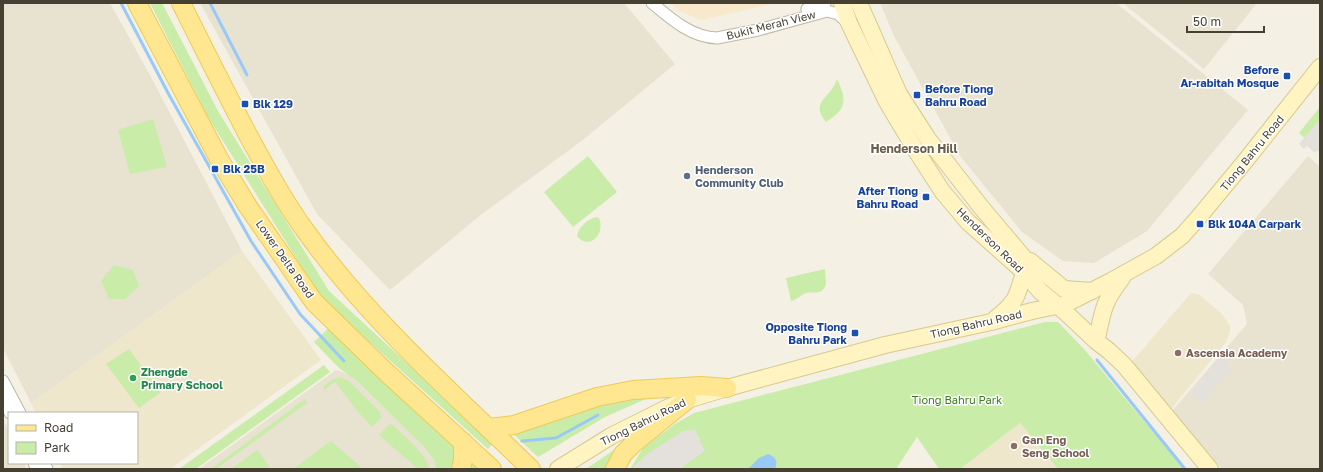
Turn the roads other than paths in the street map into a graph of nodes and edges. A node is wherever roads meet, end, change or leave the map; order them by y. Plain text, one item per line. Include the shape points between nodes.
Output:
1 (137, 3) edge
2 (181, 3) edge
3 (652, 3) edge
4 (661, 3) edge
5 (825, 3) edge
6 (842, 3) edge
7 (859, 3) edge
8 (849, 23) junction
9 (1320, 67) edge
10 (1007, 239) junction
11 (1024, 272) junction
12 (1125, 274) junction
13 (1092, 291) junction
14 (1062, 305) junction
15 (991, 322) junction
16 (1098, 334) junction
17 (1109, 351) junction
18 (3, 381) edge
19 (727, 388) junction
20 (3, 398) edge
21 (687, 400) junction
22 (10, 412) edge
23 (19, 412) edge
24 (488, 428) junction
25 (463, 442) junction
26 (461, 469) edge
27 (492, 469) edge
28 (531, 469) edge
29 (558, 469) edge
30 (615, 469) edge
31 (1210, 469) edge

1 - 25 main road, Lower Delta Road via 219,159 247,205 314,302
2 - 24 main road via 273,181 306,233 350,288 418,361
3 - 8 street, Bukit Merah View via 688,30 710,38 758,30 826,11 838,14
4 - 5 street, Bukit Merah View via 688,23 705,31 717,33 778,19
6 - 8 main road, Henderson Road
7 - 10 main road, Henderson Road via 899,94 944,161
8 - 11 main road, Henderson Road via 887,102 942,191 968,222
9 - 12 main road, Tiong Bahru Road via 1182,236 1156,256
10 - 13 main road via 1039,270 1064,289
10 - 14 main road, Henderson Road
11 - 14 main road, Henderson Road via 1040,291
11 - 15 main road via 1014,303
12 - 13 main road, Tiong Bahru Road
12 - 16 main road via 1109,295
13 - 14 main road, Tiong Bahru Road
14 - 15 main road, Tiong Bahru Road
14 - 16 main road, Henderson Road
14 - 17 main road, Henderson Road
15 - 19 main road, Tiong Bahru Road via 917,338
16 - 17 main road, Henderson Road
17 - 31 main road, Henderson Road via 1124,365
18 - 23 street
19 - 21 main road, Tiong Bahru Road
19 - 24 main road via 702,386 633,390 597,397 514,425
20 - 22 street
21 - 29 main road, Tiong Bahru Road via 611,436
21 - 30 main road via 634,443 623,454
24 - 28 main road
25 - 26 main road
25 - 27 main road, Lower Delta Road

